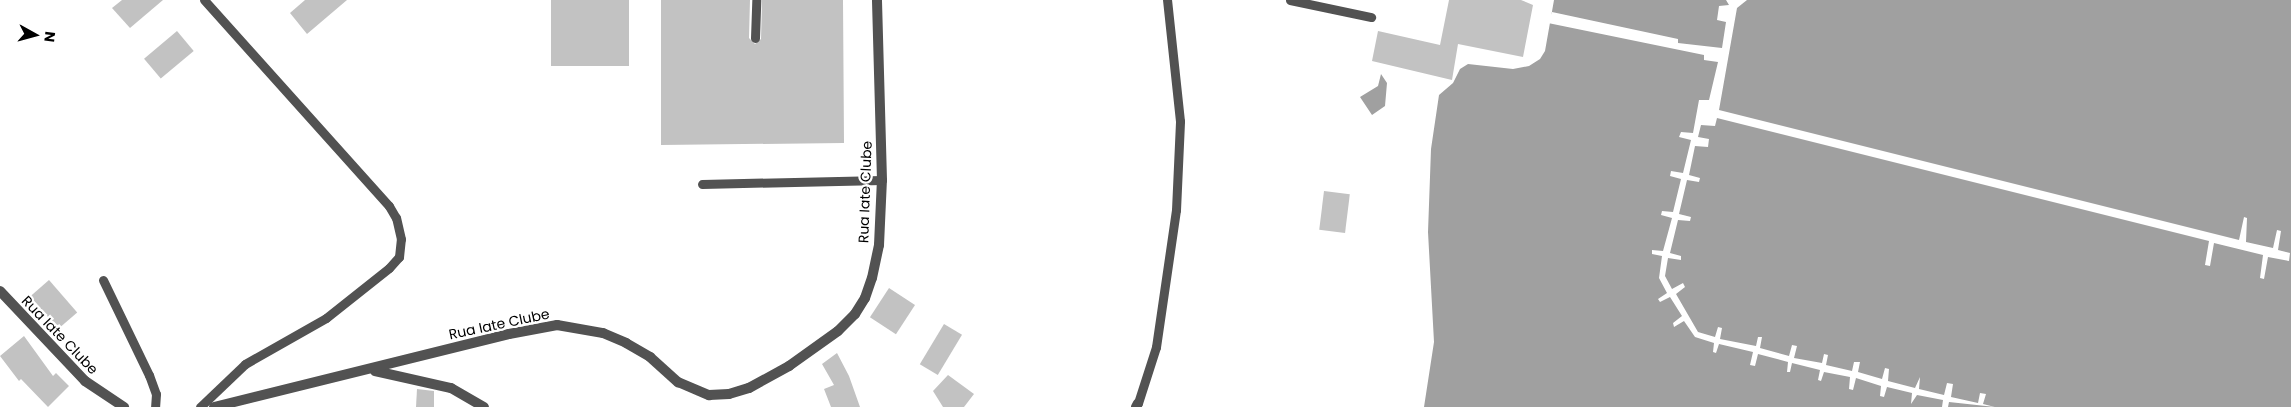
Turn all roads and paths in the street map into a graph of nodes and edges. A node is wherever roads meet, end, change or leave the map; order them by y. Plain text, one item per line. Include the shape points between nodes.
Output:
1 (204, 0) edge
2 (756, 0) edge
3 (877, 0) edge
4 (1167, 0) edge
5 (1290, 0) edge
6 (1371, 17) dead end
7 (755, 38) dead end
8 (882, 180) junction
9 (702, 184) dead end
10 (103, 280) dead end
11 (1, 294) edge
12 (371, 370) junction
13 (1137, 405) edge
14 (124, 407) edge
15 (155, 407) edge
16 (200, 407) edge
17 (214, 407) edge
18 (484, 407) edge

1 - 16 lane via 389,206 401,239 399,257 390,268 326,318 245,364
2 - 7 lane
3 - 8 street, Rua Iate Clube
4 - 13 lane via 1180,121 1176,210 1156,347
5 - 6 lane
8 - 9 lane
8 - 12 street, Rua Iate Clube via 879,246 865,298 838,331 789,366 749,388 729,394 695,391 626,343 604,333 557,325 458,346
10 - 15 lane via 150,376 156,394
11 - 14 street, Rua Iate Clube via 84,381
12 - 17 street, Rua Iate Clube
12 - 18 street via 451,388

